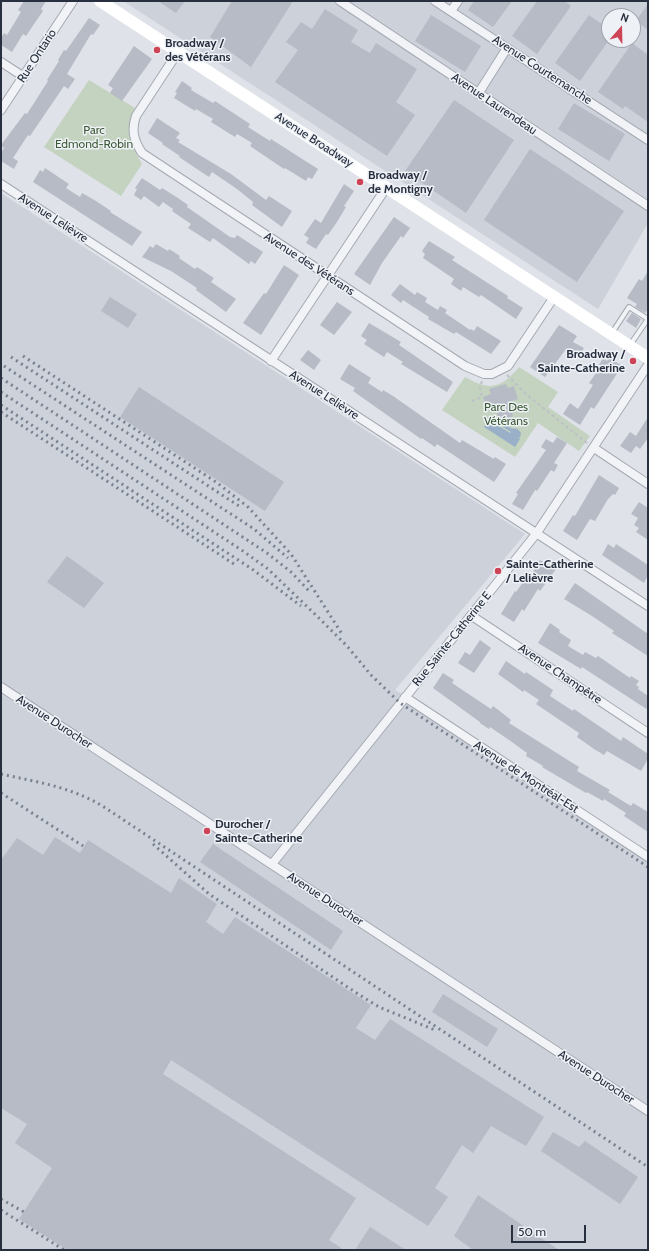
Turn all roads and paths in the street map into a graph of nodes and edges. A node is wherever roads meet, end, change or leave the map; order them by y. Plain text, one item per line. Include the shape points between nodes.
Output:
1 (73, 1) edge
2 (100, 1) edge
3 (340, 1) edge
4 (435, 1) edge
5 (458, 1) edge
6 (451, 11) junction
7 (507, 48) junction
8 (178, 52) junction
9 (1, 62) edge
10 (24, 77) junction
11 (478, 94) junction
12 (1, 110) edge
13 (648, 140) edge
14 (1, 184) edge
15 (386, 188) junction
16 (648, 206) edge
17 (328, 276) junction
18 (554, 297) junction
19 (648, 319) edge
20 (611, 334) junction
21 (630, 346) junction
22 (648, 358) edge
23 (272, 361) junction
24 (648, 365) edge
25 (503, 369) junction
26 (484, 374) junction
27 (472, 401) dead end
28 (594, 448) junction
29 (648, 484) edge
30 (536, 534) junction
31 (648, 606) edge
32 (472, 616) junction
33 (1, 687) edge
34 (405, 697) junction
35 (648, 733) edge
36 (648, 857) edge
37 (272, 864) junction
38 (648, 1111) edge

1 - 10 street, Rue Ontario
2 - 8 street, Avenue Broadway
3 - 11 street, Avenue Laurendeau
4 - 6 street, Avenue Courtemanche
5 - 6 street
6 - 7 street, Avenue Courtemanche
7 - 11 street
7 - 13 street, Avenue Courtemanche
8 - 15 street, Avenue Broadway
8 - 17 street, Avenue des Vétérans via 136,116 133,125 136,144 142,153
9 - 10 street
10 - 12 street, Rue Ontario
11 - 16 street, Avenue Laurendeau
14 - 23 street, Avenue Lelièvre
15 - 17 street
15 - 18 street, Avenue Broadway
17 - 23 street
17 - 26 street, Avenue des Vétérans via 465,366
18 - 20 street, Avenue Broadway
18 - 25 street via 508,366
19 - 20 lane via 629,307
19 - 21 lane
20 - 21 street, Avenue Broadway
21 - 22 street, Avenue Broadway
23 - 30 street, Avenue Lelièvre
24 - 28 street, Rue Sainte-Catherine E
25 - 26 street via 492,374
25 - 28 path via 527,395
26 - 27 path via 480,387 482,397
28 - 29 street
28 - 30 street, Rue Sainte-Catherine E
30 - 31 street, Avenue Lelièvre
30 - 32 street, Rue Sainte-Catherine E
32 - 34 street, Rue Sainte-Catherine E
32 - 35 street, Avenue Champêtre
33 - 37 street, Avenue Durocher
34 - 36 street, Avenue de Montréal-Est
34 - 37 street, Rue Sainte-Catherine E
37 - 38 street, Avenue Durocher

